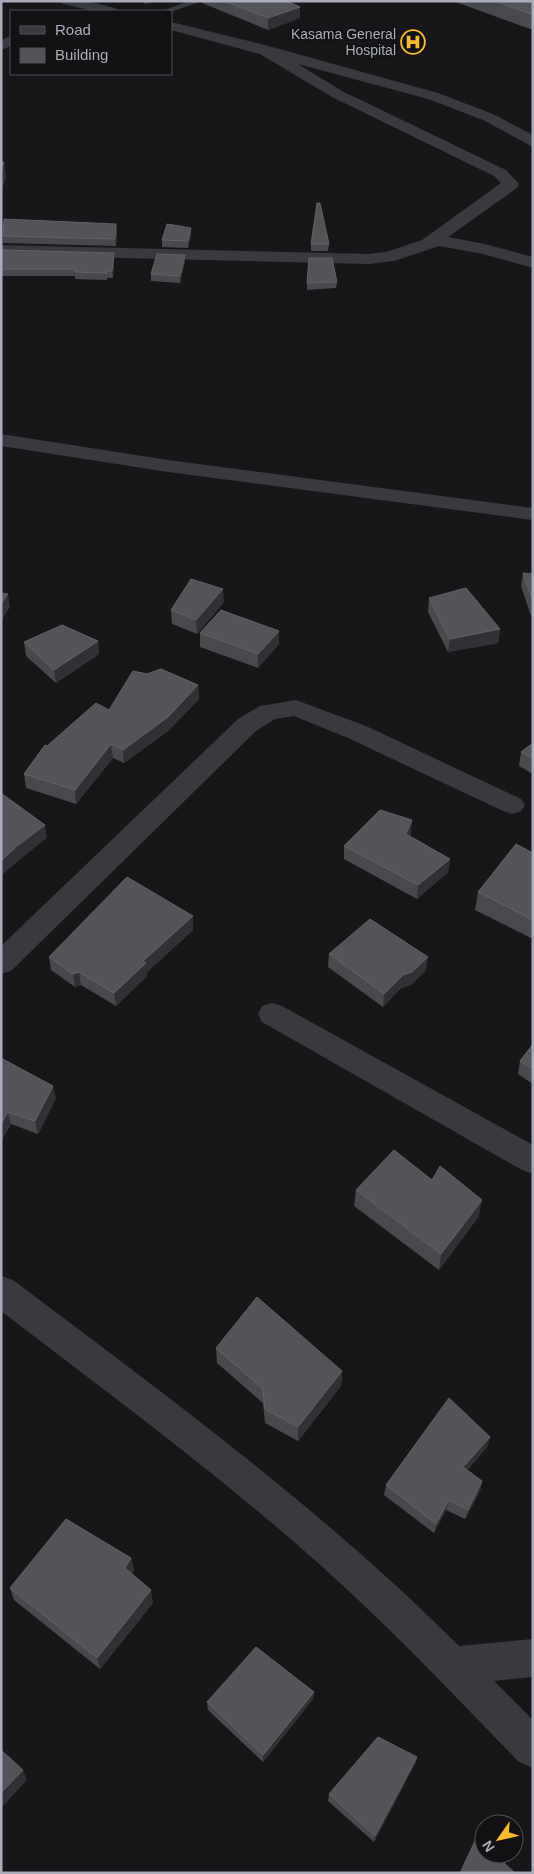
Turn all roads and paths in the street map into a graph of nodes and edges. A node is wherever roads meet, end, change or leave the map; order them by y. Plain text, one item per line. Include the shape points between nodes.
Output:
1 (68, 1) edge
2 (198, 1) edge
3 (56, 10) edge
4 (106, 10) edge
5 (169, 10) edge
6 (172, 26) edge
7 (260, 48) junction
8 (533, 142) edge
9 (430, 242) junction
10 (1, 250) edge
11 (533, 263) edge
12 (1, 440) edge
13 (533, 514) edge
14 (512, 805) dead end
15 (1, 963) edge
16 (272, 1014) dead end
17 (533, 1161) edge
18 (1, 1291) edge
19 (533, 1658) edge
20 (451, 1666) junction
21 (533, 1748) edge

1 - 3 street
1 - 4 street
2 - 5 lane
6 - 7 street
7 - 8 street via 459,105
7 - 9 street via 337,94 500,173 510,181 511,184
9 - 10 street via 388,257 354,260
9 - 11 street via 452,242
12 - 13 street via 168,466
14 - 15 street via 349,728 296,708 269,712 247,725
16 - 17 street
18 - 20 street via 294,1519 375,1590
19 - 20 street
20 - 21 street

